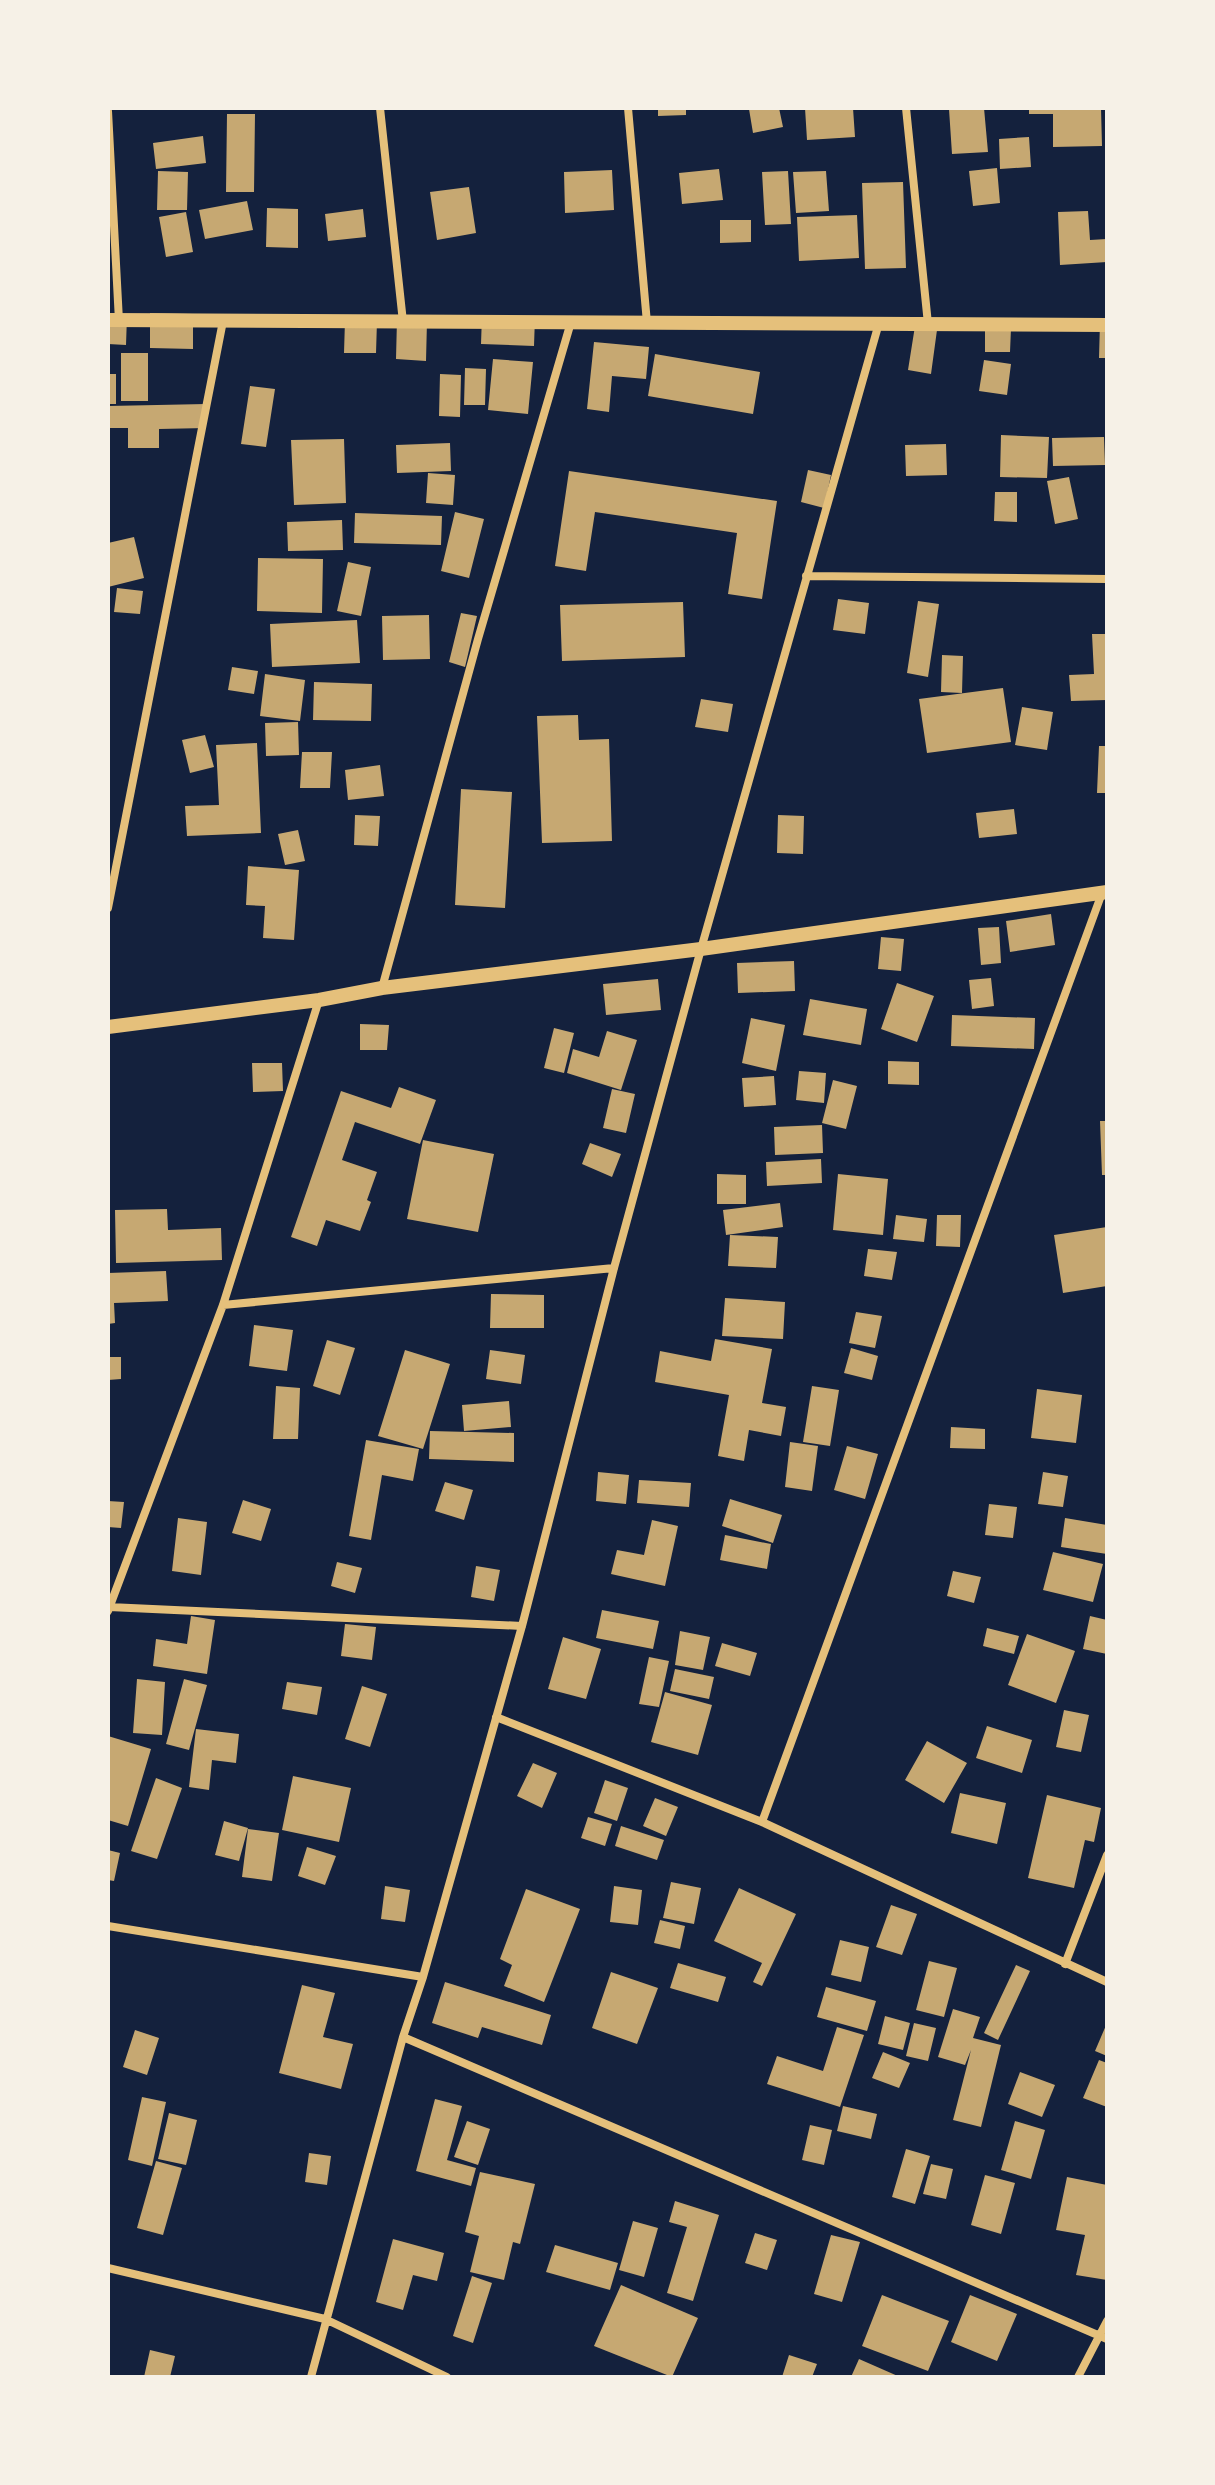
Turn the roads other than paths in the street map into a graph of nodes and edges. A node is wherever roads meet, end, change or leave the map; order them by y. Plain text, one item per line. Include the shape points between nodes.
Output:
1 (380, 108) edge
2 (628, 108) edge
3 (906, 108) edge
4 (108, 111) edge
5 (114, 320) edge
6 (223, 321) junction
7 (403, 322) junction
8 (571, 322) junction
9 (647, 323) junction
10 (879, 323) junction
11 (928, 324) junction
12 (1107, 325) edge
13 (806, 576) junction
14 (1107, 579) edge
15 (1105, 892) edge
16 (108, 908) edge
17 (701, 949) junction
18 (382, 988) junction
19 (319, 1000) junction
20 (108, 1027) edge
21 (614, 1268) junction
22 (223, 1305) junction
23 (109, 1609) edge
24 (522, 1626) junction
25 (496, 1717) junction
26 (762, 1822) junction
27 (1107, 1855) edge
28 (108, 1926) edge
29 (1065, 1964) junction
30 (423, 1977) junction
31 (1107, 1982) edge
32 (403, 2037) junction
33 (108, 2268) edge
34 (325, 2319) junction
35 (1107, 2321) edge
36 (1104, 2337) edge
37 (311, 2377) edge
38 (447, 2377) edge
39 (1078, 2377) edge

1 - 7 street
2 - 9 street
3 - 11 street
4 - 5 street
5 - 6 street
6 - 7 street
6 - 16 street
7 - 8 street
8 - 9 street
8 - 18 street
9 - 10 street
10 - 11 street
10 - 13 street
11 - 12 street
13 - 14 street
13 - 17 street
15 - 17 street
15 - 26 street
17 - 18 street
17 - 21 street
18 - 19 street
19 - 20 street
19 - 22 street
21 - 22 street
21 - 24 street
22 - 23 street
23 - 24 street
24 - 25 street
25 - 26 street
25 - 30 street
26 - 29 street
27 - 29 street
28 - 30 street
29 - 31 street
30 - 32 street
32 - 34 street
32 - 36 street
33 - 34 street
34 - 37 street
34 - 38 street
35 - 36 street
36 - 39 street

